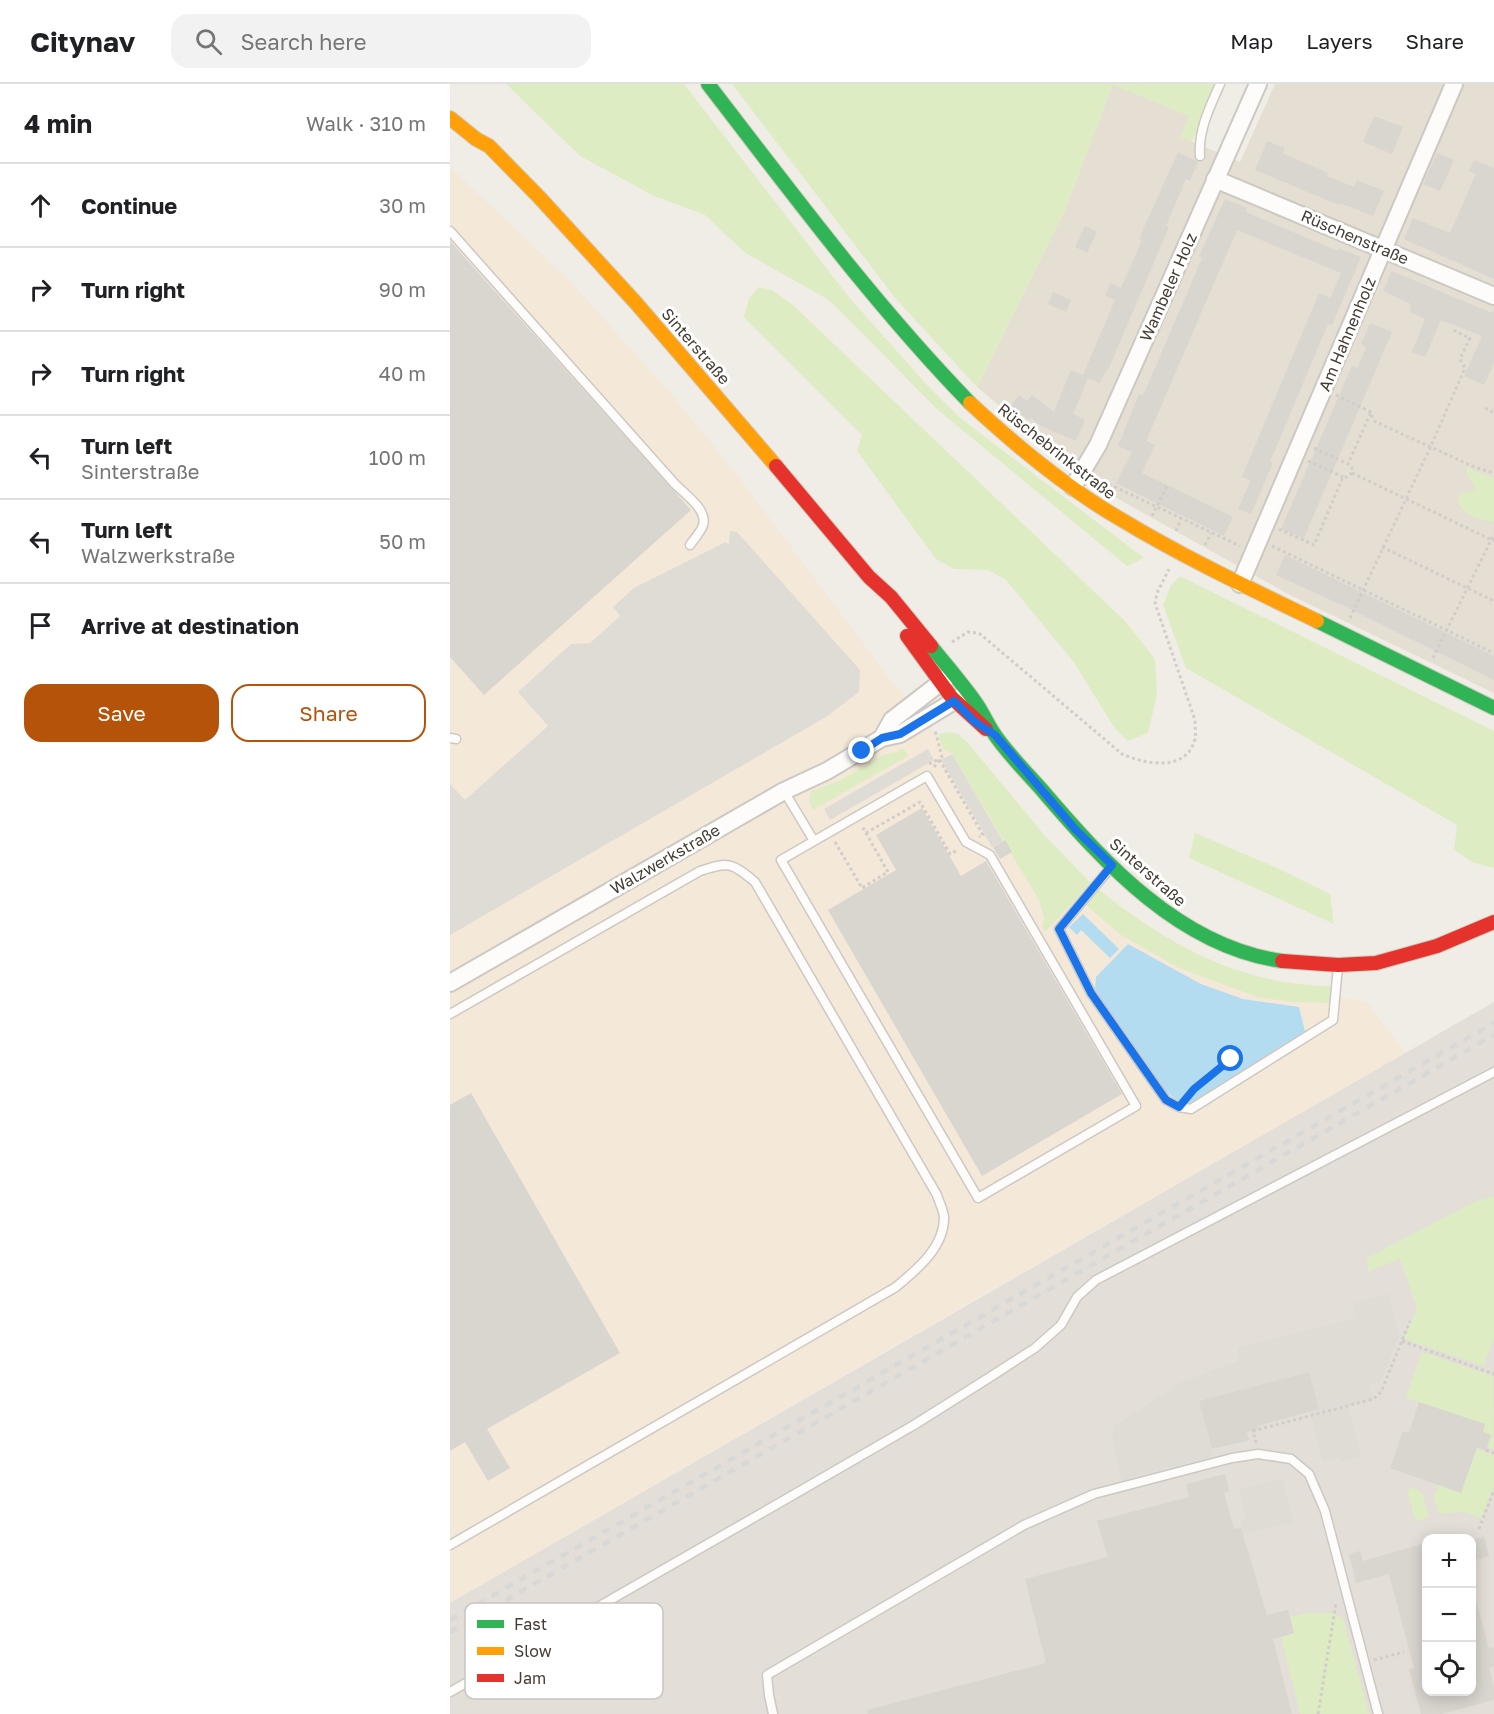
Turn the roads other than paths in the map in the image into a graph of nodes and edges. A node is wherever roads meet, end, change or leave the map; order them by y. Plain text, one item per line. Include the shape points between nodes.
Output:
1 (708, 84) edge
2 (1220, 84) edge
3 (1258, 84) edge
4 (1454, 84) edge
5 (452, 112) edge
6 (1200, 156) dead end
7 (1215, 179) junction
8 (450, 231) edge
9 (1383, 249) junction
10 (1494, 296) edge
11 (1073, 487) junction
12 (690, 545) dead end
13 (1240, 584) junction
14 (946, 678) junction
15 (961, 697) junction
16 (1494, 708) edge
17 (882, 738) junction
18 (784, 791) junction
19 (814, 841) junction
20 (1112, 865) junction
21 (1494, 922) edge
22 (1338, 965) junction
23 (450, 983) edge
24 (450, 1014) edge
25 (1494, 1072) edge
26 (450, 1545) edge
27 (605, 1603) edge
28 (465, 1683) edge
29 (450, 1692) edge
30 (773, 1714) edge
31 (1378, 1714) edge

1 - 11 street, Rüschebrinkstraße via 815,224 932,364 1014,442
2 - 6 lane via 1203,128
3 - 7 street, Wambeler Holz
4 - 9 street, Am Hahnenholz
5 - 14 street, Sinterstraße via 611,274 685,357 869,577 891,597
7 - 9 street, Rüschenstraße
7 - 11 street, Wambeler Holz via 1098,445
8 - 12 lane via 700,509 703,526
9 - 10 street, Rüschenstraße
9 - 13 street, Am Hahnenholz
11 - 13 street, Rüschebrinkstraße via 1146,536
13 - 16 street, Rüschebrinkstraße
14 - 15 street, Sinterstraße
14 - 17 street, Walzwerkstraße via 892,720
15 - 17 street, Walzwerkstraße via 900,734
15 - 20 street, Sinterstraße via 980,708 995,735 1075,829
17 - 18 street, Walzwerkstraße
18 - 19 lane
18 - 23 street, Walzwerkstraße
19 - 19 lane via 927,776 966,842 990,855 1136,1106 978,1198 781,860
20 - 22 street, Sinterstraße via 1174,917 1226,946 1263,958
20 - 22 lane via 1059,929 1091,993 1166,1100 1179,1107 1191,1108 1332,1020
21 - 22 street, Sinterstraße via 1437,946 1376,963
24 - 26 lane via 700,871 723,863 739,869 755,882 937,1195 944,1218 939,1240 923,1264 896,1287
25 - 27 lane via 1096,1280 1077,1297 1061,1325 987,1380
28 - 29 lane
30 - 31 lane via 768,1675 1024,1525 1094,1494 1258,1454 1291,1459 1310,1474 1325,1511

